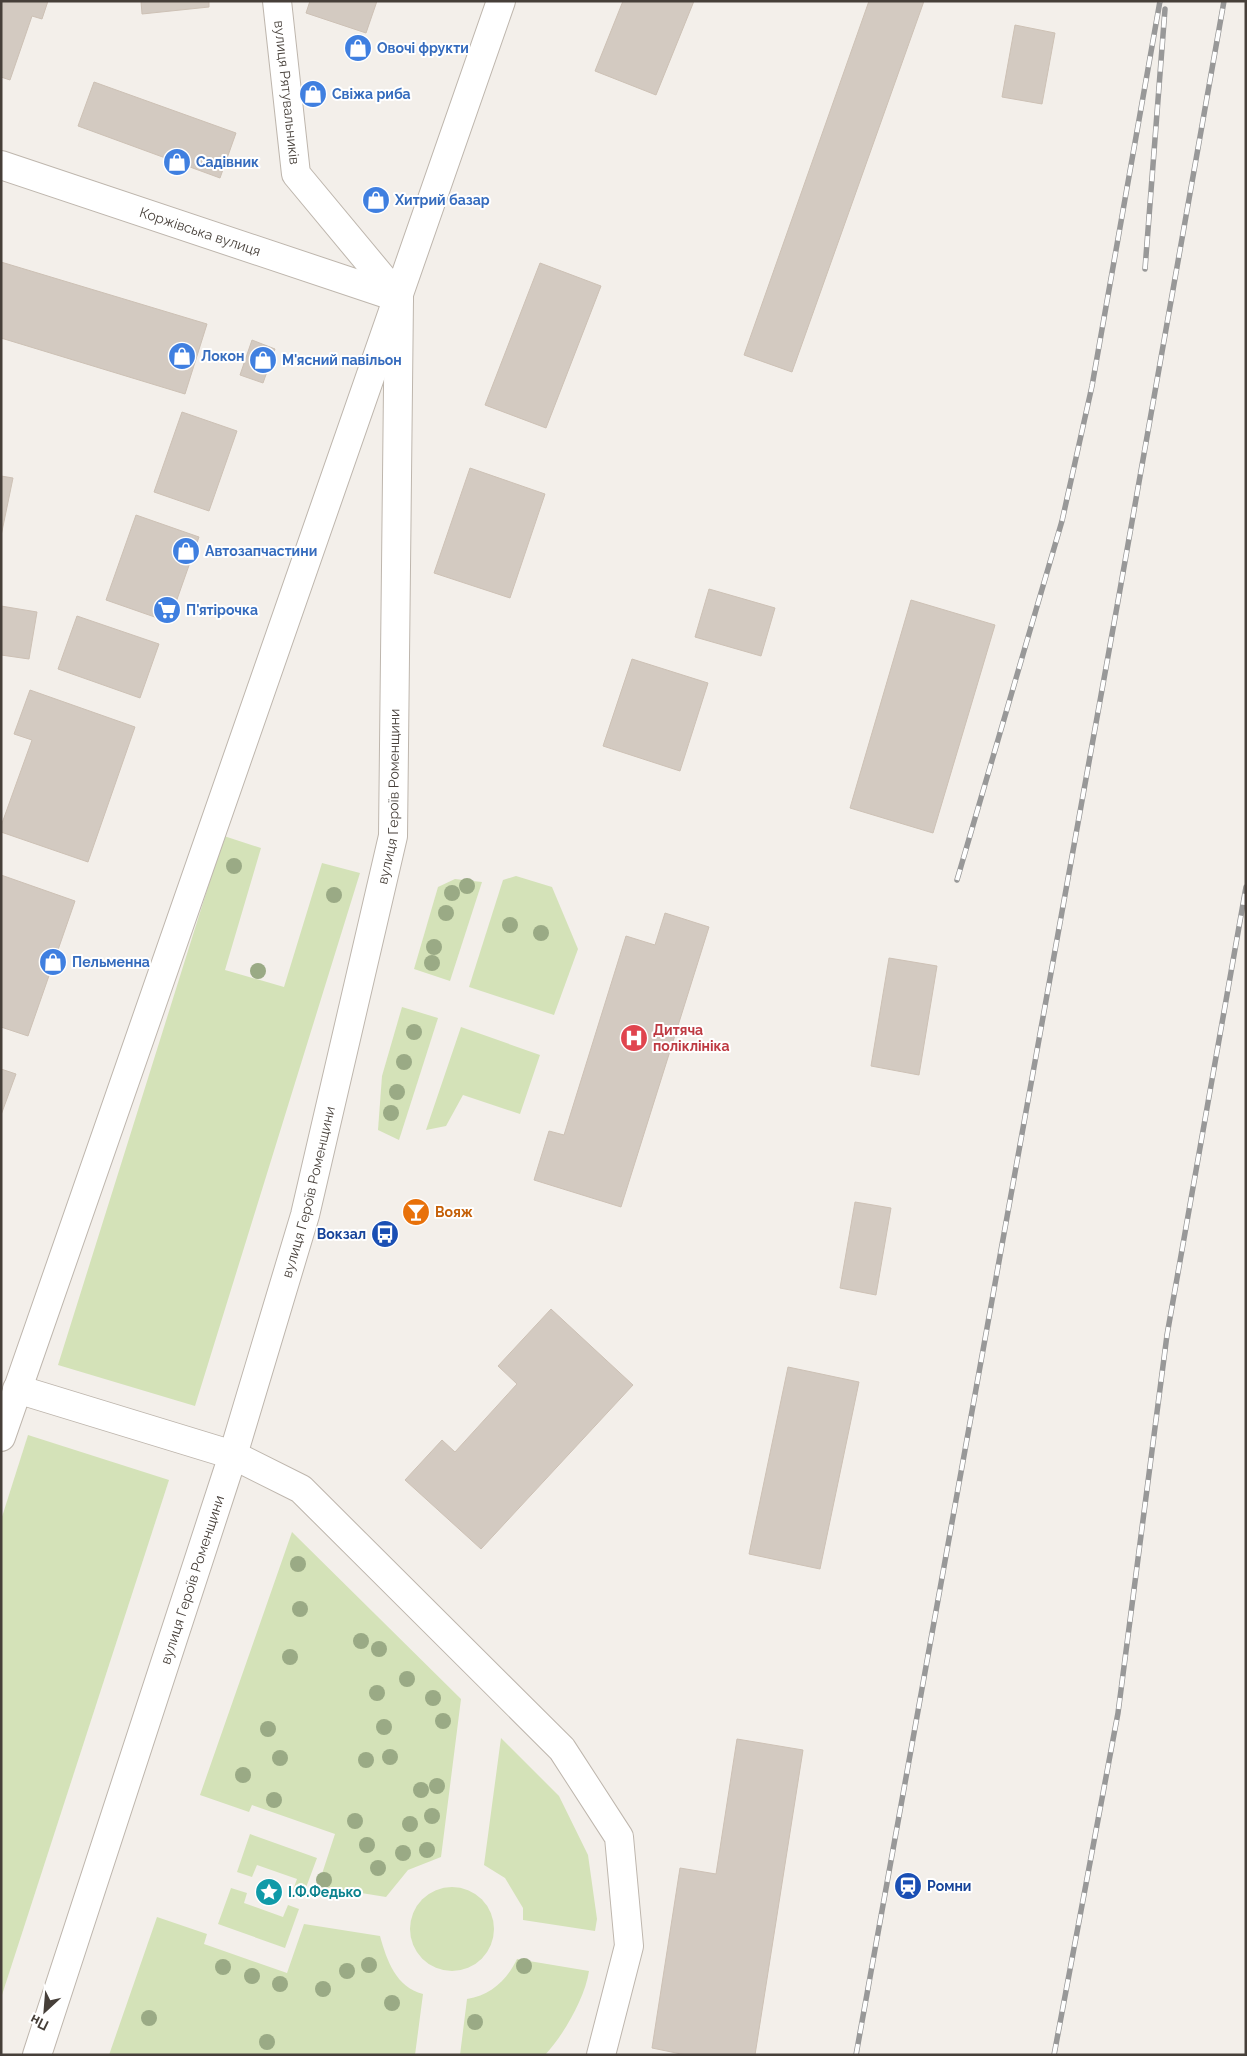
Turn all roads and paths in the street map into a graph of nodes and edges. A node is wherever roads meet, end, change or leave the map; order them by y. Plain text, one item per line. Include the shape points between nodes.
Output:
1 (277, 1) edge
2 (501, 1) edge
3 (1, 165) edge
4 (399, 298) junction
5 (17, 1389) junction
6 (1, 1437) edge
7 (233, 1455) junction
8 (37, 2055) edge
9 (601, 2055) edge

1 - 4 street, вулиця Рятувальників via 296,174
2 - 4 street, вулиця Героїв Роменщини
3 - 4 street, Коржівська вулиця
4 - 5 street, вулиця Героїв Роменщини
4 - 7 street, вулиця Героїв Роменщини via 393,836 305,1215
5 - 6 street, вулиця Героїв Роменщини
5 - 7 street
7 - 8 street, вулиця Героїв Роменщини
7 - 9 street via 301,1489 562,1749 618,1837 629,1946

